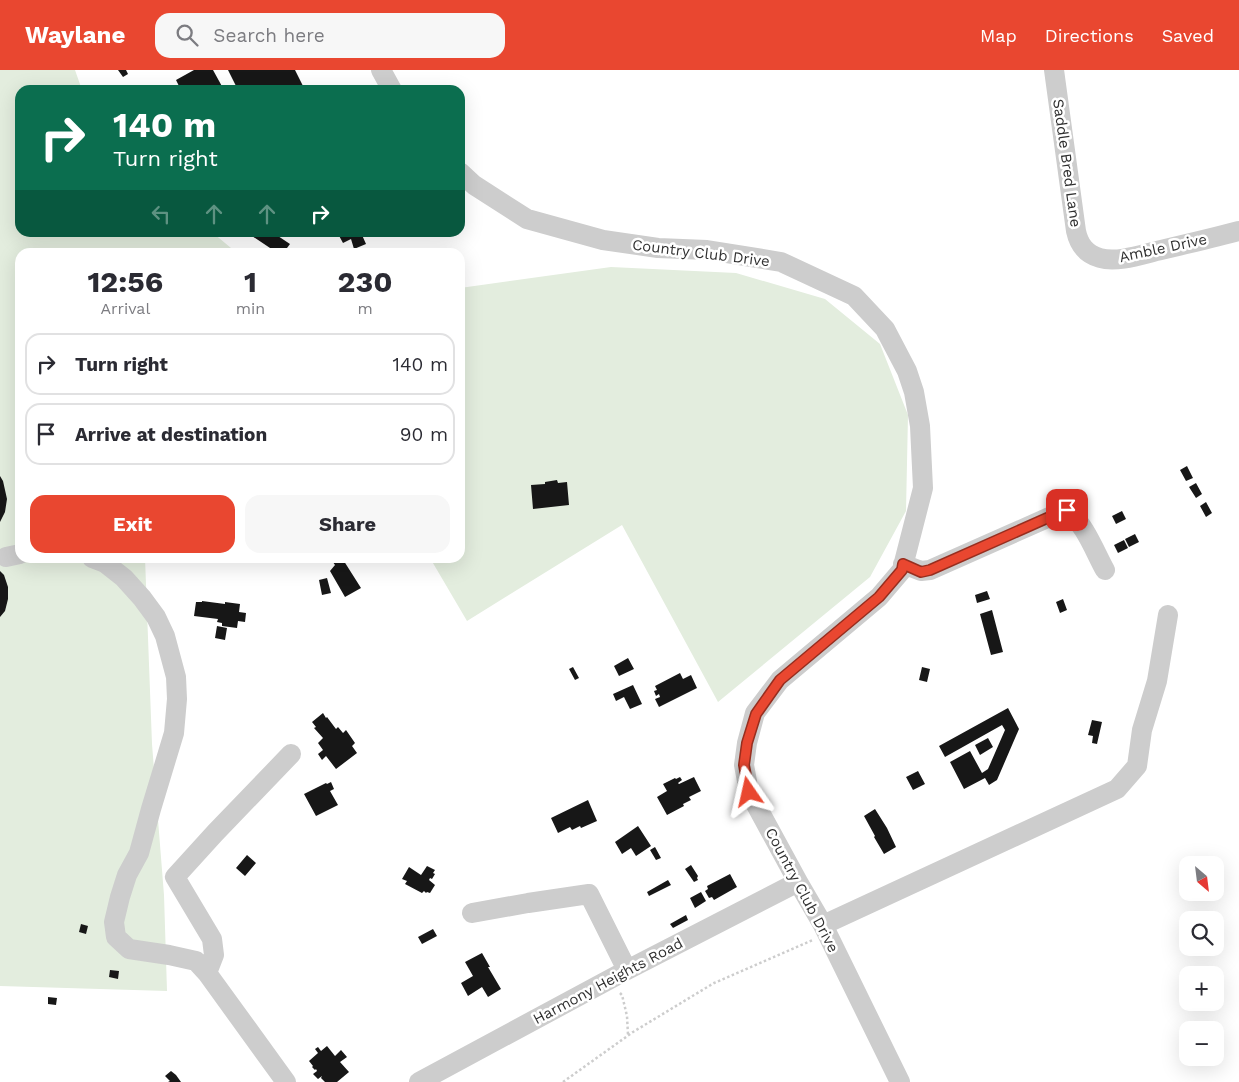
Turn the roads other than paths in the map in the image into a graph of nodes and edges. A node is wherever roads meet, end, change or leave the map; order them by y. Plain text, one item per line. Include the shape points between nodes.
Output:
1 (381, 70) edge
2 (1054, 70) edge
3 (389, 85) edge
4 (465, 177) edge
5 (1239, 230) edge
6 (1087, 252) joint
7 (104, 563) edge
8 (903, 564) junction
9 (1105, 570) dead end
10 (1168, 614) dead end
11 (291, 754) dead end
12 (798, 882) junction
13 (472, 913) dead end
14 (825, 929) junction
15 (628, 970) junction
16 (207, 973) junction
17 (286, 1082) edge
18 (419, 1082) edge
19 (900, 1082) edge

1 - 3 street
2 - 6 street, Saddle Bred Lane via 1076,231
4 - 8 street, Country Club Drive via 527,219 603,240 658,248 707,250 781,262 854,296 885,329 914,392 924,488
5 - 6 street, Amble Drive via 1121,258 1099,258
7 - 16 street via 124,578 156,618 165,636 176,677 177,699 174,733 139,853 120,897 114,922 116,937 129,949 196,961
8 - 9 street via 921,572 930,570 1067,510 1087,535
8 - 12 street, Country Club Drive via 902,570 879,597 780,680 756,714 744,765 749,792
10 - 14 street via 1157,681 1142,730 1136,766 1117,790
11 - 16 street via 175,877 212,939 214,955
12 - 14 street, Country Club Drive
12 - 15 street, Harmony Heights Road
13 - 15 street via 589,894
14 - 19 street, Country Club Drive
15 - 18 street, Harmony Heights Road
16 - 17 street

